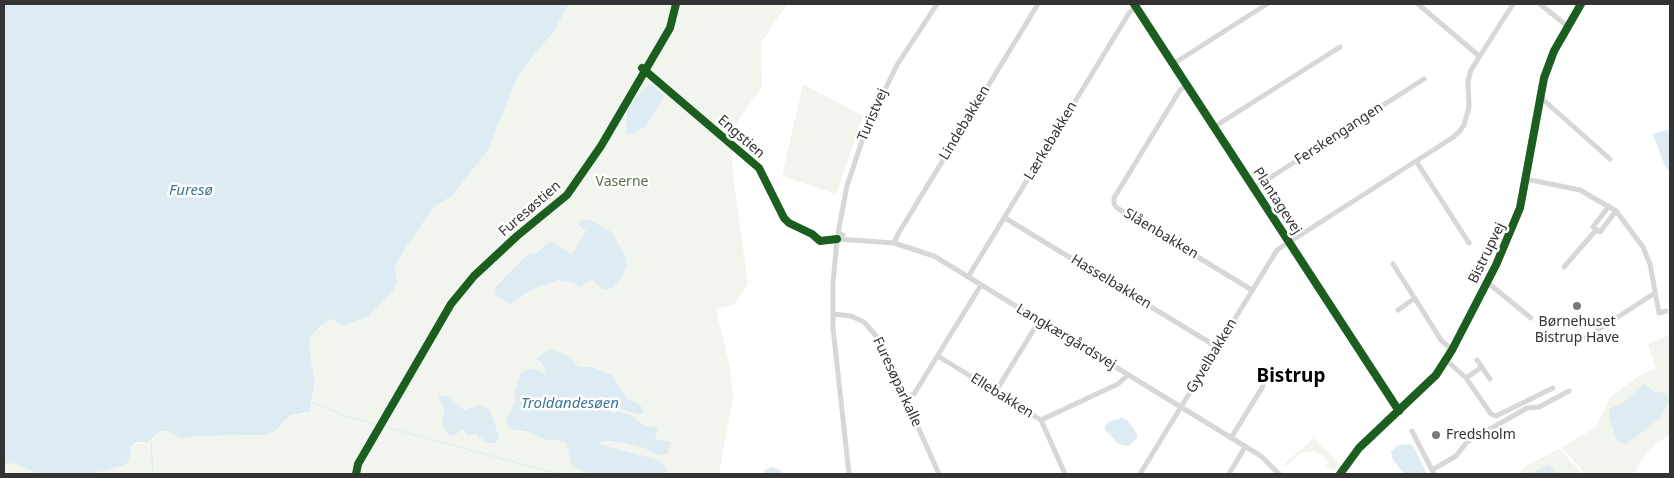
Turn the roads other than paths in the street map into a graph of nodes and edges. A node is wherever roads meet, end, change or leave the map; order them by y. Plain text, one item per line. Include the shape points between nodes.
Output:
1 (938, 4) edge
2 (1038, 4) edge
3 (1267, 4) edge
4 (1418, 4) edge
5 (1513, 4) edge
6 (1540, 4) edge
7 (1581, 4) edge
8 (1136, 5) edge
9 (1567, 26) junction
10 (1340, 48) dead end
11 (1479, 56) junction
12 (1173, 64) junction
13 (1424, 79) dead end
14 (1187, 85) junction
15 (1538, 96) junction
16 (1214, 127) junction
17 (1610, 159) dead end
18 (1416, 162) junction
19 (1526, 179) junction
20 (1254, 188) junction
21 (1609, 206) junction
22 (1616, 211) junction
23 (1005, 218) junction
24 (1596, 230) junction
25 (843, 234) dead end
26 (1289, 242) junction
27 (894, 243) junction
28 (1469, 243) dead end
29 (1393, 264) dead end
30 (1564, 267) dead end
31 (968, 277) junction
32 (1487, 282) junction
33 (981, 285) junction
34 (1252, 290) junction
35 (1655, 292) junction
36 (1415, 298) junction
37 (1398, 310) dead end
38 (1666, 310) dead end
39 (833, 314) junction
40 (1531, 318) dead end
41 (1039, 321) junction
42 (1585, 338) dead end
43 (1217, 347) junction
44 (1452, 350) junction
45 (938, 356) junction
46 (1446, 360) junction
47 (1477, 360) dead end
48 (1482, 367) junction
49 (1128, 375) junction
50 (1466, 378) junction
51 (1490, 379) dead end
52 (1263, 386) dead end
53 (1553, 388) dead end
54 (1568, 391) dead end
55 (996, 392) junction
56 (906, 401) junction
57 (1181, 407) junction
58 (1399, 411) junction
59 (1041, 420) junction
60 (1412, 431) dead end
61 (1231, 438) junction
62 (1245, 446) junction
63 (1433, 472) edge
64 (1344, 473) edge
65 (849, 474) edge
66 (939, 474) edge
67 (1065, 474) edge
68 (1140, 474) edge
69 (1229, 474) edge
70 (1279, 474) edge

1 - 25 street, Turistvej via 896,65 867,126 846,186 838,233
2 - 27 street, Lindebakken
3 - 12 street
4 - 11 street
5 - 11 street, Gyvelbakken
6 - 9 street
7 - 9 main road, Bistrupvej
8 - 12 main road, Plantagevej
8 - 23 street, Lærkebakken
9 - 15 main road, Bistrupvej via 1549,61
10 - 16 street
11 - 18 street, Gyvelbakken via 1468,81 1469,108 1464,125 1452,138
12 - 14 main road, Plantagevej
13 - 20 street, Ferskengangen
14 - 16 main road, Plantagevej
14 - 34 street, Slåenbakken via 1180,90 1114,198 1114,204
15 - 17 street
15 - 19 main road, Bistrupvej
16 - 20 main road, Plantagevej
18 - 26 street, Gyvelbakken
18 - 28 street
19 - 21 street via 1580,190
19 - 32 main road, Bistrupvej via 1513,228
20 - 26 main road, Plantagevej
21 - 22 street
21 - 24 street via 1593,227
22 - 24 street via 1600,232
22 - 35 street via 1643,247
23 - 31 street, Lærkebakken
23 - 43 street, Hasselbakken
24 - 30 street
26 - 34 street, Gyvelbakken via 1277,250
26 - 58 main road, Plantagevej
27 - 31 street, Langkærgårdsvej via 934,256
27 - 39 street, Langkærgårdsvej via 837,239
29 - 36 street
31 - 33 street, Langkærgårdsvej
32 - 40 street, Bistrupvej
32 - 44 main road, Bistrupvej
33 - 41 street, Langkærgårdsvej
33 - 45 street
34 - 43 street, Gyvelbakken
35 - 38 street via 1659,313
35 - 42 street
36 - 37 street
36 - 44 street via 1441,340
39 - 56 street, Furesøparkalle via 851,316 873,329
39 - 65 street via 837,381
41 - 49 street, Langkærgårdsvej
41 - 55 street
43 - 57 street, Gyvelbakken
44 - 46 main road, Bistrupvej
45 - 55 street, Ellebakken
45 - 56 street
46 - 50 street
46 - 58 main road, Bistrupvej via 1427,386
47 - 48 street
48 - 50 street
48 - 51 street
49 - 57 street, Langkærgårdsvej
49 - 59 street via 1118,384
50 - 53 street via 1491,414 1496,416
52 - 61 street
54 - 63 street via 1539,407 1527,408 1467,442 1456,456
55 - 59 street, Ellebakken
56 - 66 street, Furesøparkalle
57 - 61 street, Langkærgårdsvej
57 - 68 street, Gyvelbakken
58 - 64 main road, Bistrupvej via 1359,448
59 - 67 street, Ellebakken
60 - 63 street
61 - 62 street, Langkærgårdsvej
62 - 69 street
62 - 70 street, Langkærgårdsvej

